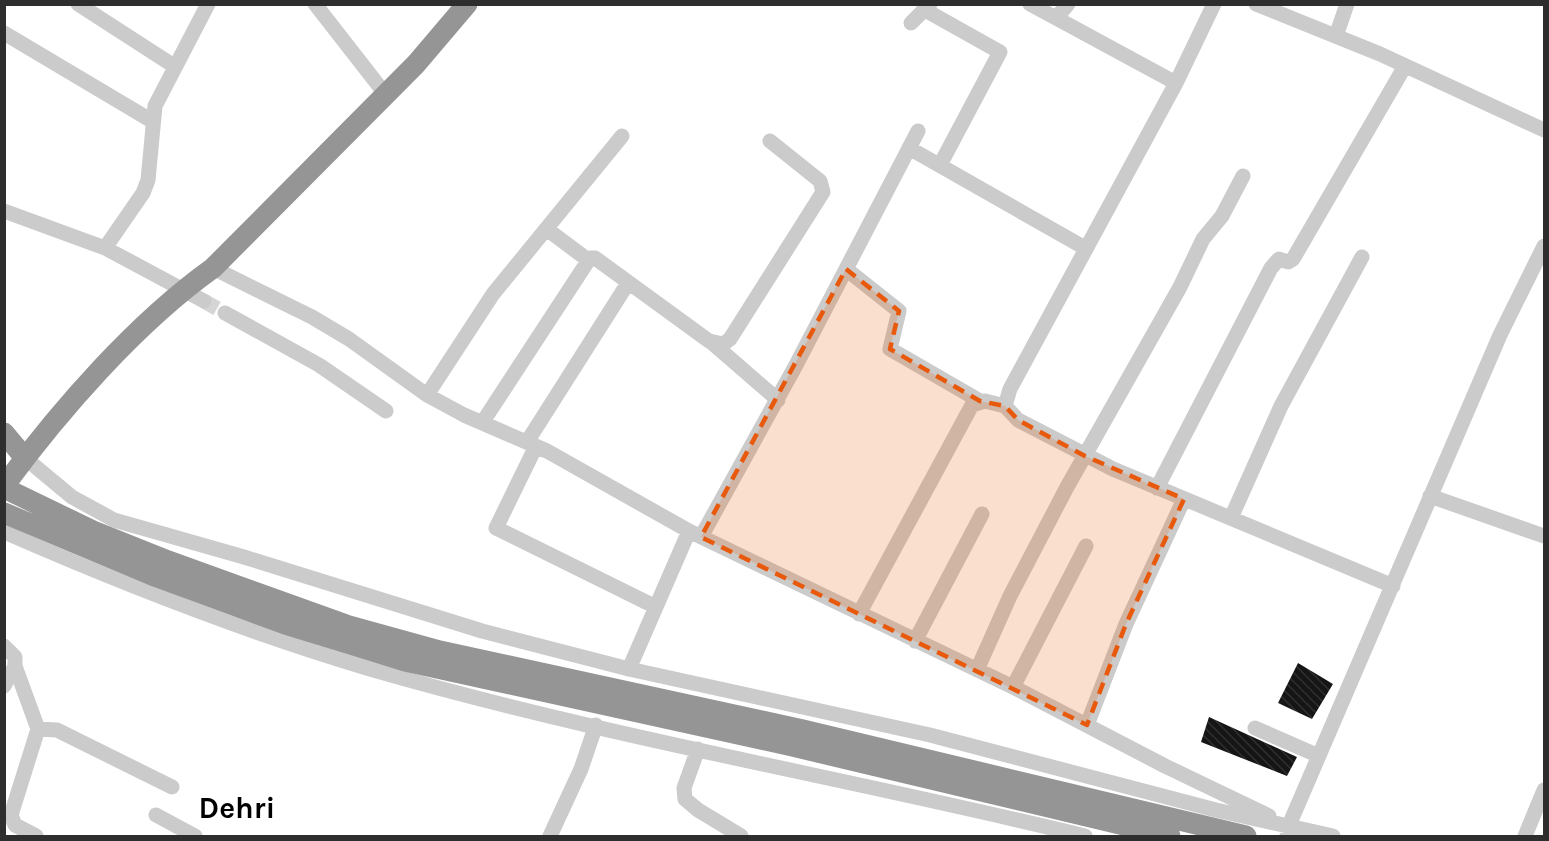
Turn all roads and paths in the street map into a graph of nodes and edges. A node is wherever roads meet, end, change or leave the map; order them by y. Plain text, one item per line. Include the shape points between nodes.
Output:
1 (78, 4) edge
2 (208, 4) edge
3 (315, 4) edge
4 (467, 4) edge
5 (1030, 4) edge
6 (1068, 4) edge
7 (1214, 4) edge
8 (1256, 4) edge
9 (1347, 4) edge
10 (927, 7) edge
11 (1277, 8) edge
12 (1056, 18) junction
13 (911, 23) dead end
14 (4, 33) edge
15 (1336, 36) junction
16 (174, 66) junction
17 (1405, 66) junction
18 (1176, 83) junction
19 (386, 95) junction
20 (152, 121) junction
21 (1545, 130) edge
22 (918, 131) dead end
23 (622, 136) dead end
24 (770, 141) dead end
25 (909, 148) junction
26 (940, 165) junction
27 (1243, 176) dead end
28 (4, 211) edge
29 (548, 230) junction
30 (1545, 246) edge
31 (105, 248) junction
32 (1085, 248) junction
33 (1362, 257) dead end
34 (588, 260) junction
35 (1540, 265) edge
36 (213, 268) junction
37 (846, 269) junction
38 (628, 283) junction
39 (184, 289) junction
40 (204, 301) tunnel mouth
41 (225, 313) tunnel mouth
42 (709, 341) junction
43 (427, 395) junction
44 (778, 400) junction
45 (980, 401) junction
46 (1005, 406) junction
47 (386, 411) dead end
48 (483, 423) junction
49 (4, 433) edge
50 (532, 444) junction
51 (1085, 456) junction
52 (26, 458) junction
53 (4, 487) edge
54 (1158, 488) junction
55 (1430, 496) junction
56 (1185, 499) junction
57 (982, 514) dead end
58 (1231, 518) junction
59 (8, 521) edge
60 (695, 534) junction
61 (1545, 536) edge
62 (1086, 546) dead end
63 (1393, 586) junction
64 (656, 607) junction
65 (859, 614) junction
66 (915, 641) junction
67 (4, 646) edge
68 (15, 666) junction
69 (629, 669) junction
70 (977, 670) junction
71 (4, 686) edge
72 (1013, 687) junction
73 (596, 725) junction
74 (1087, 725) junction
75 (1256, 728) dead end
76 (38, 729) junction
77 (699, 749) junction
78 (1319, 756) junction
79 (172, 787) dead end
80 (1545, 790) edge
81 (156, 815) dead end
82 (1288, 832) edge
83 (188, 835) edge
84 (1081, 836) edge
85 (36, 837) edge
86 (550, 837) edge
87 (741, 837) edge
88 (1170, 837) edge
89 (1246, 837) edge
90 (1333, 837) edge
91 (1525, 837) edge

1 - 16 street
2 - 16 street
3 - 19 street
4 - 19 highway
5 - 12 street
6 - 12 street
7 - 18 street
8 - 11 street
9 - 15 street
10 - 13 street
10 - 26 street via 1000,52
11 - 15 street
12 - 18 street
14 - 20 street
15 - 17 street
16 - 20 street via 160,92
17 - 21 street
17 - 54 street via 1293,259 1279,260 1271,268
18 - 32 street
19 - 36 highway
20 - 31 street via 148,180
22 - 25 street
23 - 29 street
24 - 42 street via 820,181 823,192 735,333 723,344
25 - 26 street
25 - 37 street
26 - 32 street
27 - 51 street via 1222,216 1203,239
28 - 31 street
29 - 34 street
29 - 43 street via 493,294
30 - 35 street
31 - 39 street
32 - 46 street via 1010,389
33 - 58 street via 1281,406
34 - 38 street via 595,258
34 - 48 street
35 - 55 street via 1500,335
36 - 39 highway
36 - 43 street via 350,339
37 - 44 street
37 - 45 street via 899,311 890,349
38 - 42 street
38 - 50 street
39 - 40 street
39 - 52 highway via 54,422
41 - 47 street via 319,365
42 - 44 street
43 - 48 street
44 - 60 street
45 - 46 street
45 - 65 street via 972,405
46 - 51 street via 1018,420
48 - 50 street
49 - 52 highway
50 - 60 street
50 - 64 street via 496,528
51 - 54 street
51 - 70 street via 1028,560
52 - 53 highway
52 - 69 street via 88,507 140,530 244,557 517,641
53 - 89 highway via 30,503 168,561 346,625 440,651 814,732
54 - 56 street
55 - 61 street
55 - 63 street
56 - 58 street
56 - 74 street via 1126,624
57 - 66 street
58 - 63 street
59 - 73 street via 142,589 321,653 449,690
59 - 88 highway via 285,624 405,661 811,750
60 - 64 street
60 - 65 street
62 - 72 street
63 - 78 street
64 - 69 street
65 - 66 street
66 - 70 street
67 - 68 street via 12,652
68 - 71 street
68 - 76 street
69 - 82 street via 930,735
70 - 72 street
72 - 74 street
73 - 77 street
73 - 86 street
74 - 82 street
75 - 78 street
76 - 79 street via 57,730
76 - 85 street via 11,816 15,825
77 - 84 street
77 - 87 street via 684,788 685,799
78 - 82 street
80 - 91 street
81 - 83 street
82 - 90 street

